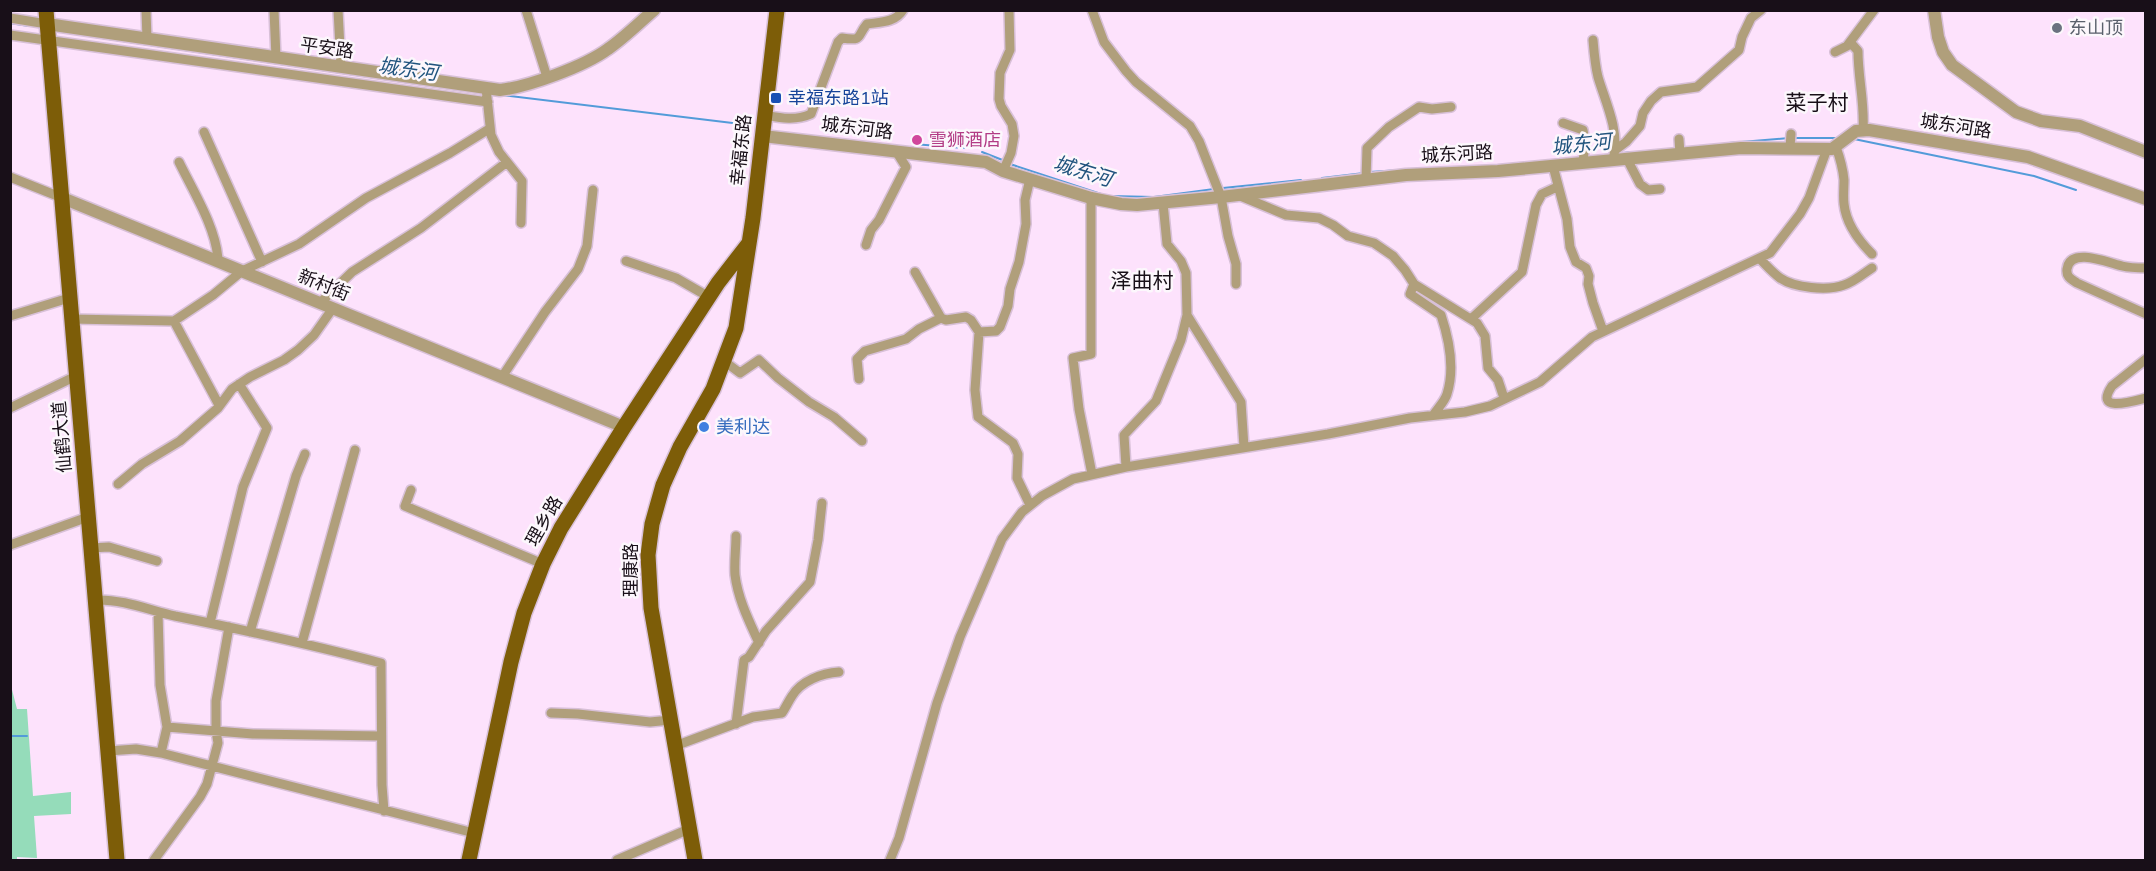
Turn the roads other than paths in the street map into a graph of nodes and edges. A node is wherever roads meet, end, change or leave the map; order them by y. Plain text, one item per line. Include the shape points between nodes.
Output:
1 (146, 10) edge
2 (274, 10) edge
3 (338, 10) edge
4 (526, 10) edge
5 (654, 10) edge
6 (777, 10) edge
7 (903, 10) edge
8 (1009, 10) edge
9 (1092, 10) edge
10 (1761, 10) edge
11 (1874, 10) edge
12 (1934, 10) edge
13 (46, 17) edge
14 (10, 18) edge
15 (10, 35) edge
16 (147, 39) junction
17 (1593, 40) dead end
18 (49, 42) junction
19 (1850, 42) junction
20 (1835, 51) dead end
21 (276, 58) junction
22 (340, 67) junction
23 (547, 77) junction
24 (487, 94) junction
25 (1451, 107) dead end
26 (765, 115) junction
27 (1563, 123) dead end
28 (489, 129) junction
29 (1863, 131) junction
30 (204, 132) dead end
31 (763, 136) junction
32 (1679, 139) dead end
33 (1832, 148) junction
34 (896, 151) junction
35 (2145, 152) edge
36 (1680, 154) junction
37 (1613, 156) junction
38 (1584, 158) junction
39 (1627, 159) junction
40 (179, 162) dead end
41 (507, 162) junction
42 (1005, 165) junction
43 (1553, 166) junction
44 (1366, 174) junction
45 (10, 177) edge
46 (1030, 179) junction
47 (1557, 187) junction
48 (1660, 189) dead end
49 (593, 190) dead end
50 (1219, 191) junction
51 (1238, 195) junction
52 (60, 197) junction
53 (1092, 198) junction
54 (2145, 199) edge
55 (1163, 203) junction
56 (521, 223) dead end
57 (749, 243) junction
58 (866, 246) dead end
59 (1872, 254) dead end
60 (1760, 259) junction
61 (218, 261) junction
62 (626, 261) dead end
63 (262, 262) junction
64 (1872, 268) dead end
65 (2145, 268) edge
66 (242, 271) junction
67 (915, 272) dead end
68 (718, 283) junction
69 (1236, 284) dead end
70 (1414, 284) junction
71 (742, 294) junction
72 (709, 297) junction
73 (69, 298) junction
74 (320, 303) junction
75 (333, 308) junction
76 (2145, 314) edge
77 (1187, 315) junction
78 (10, 316) edge
79 (941, 318) junction
80 (71, 319) junction
81 (1472, 319) junction
82 (174, 321) junction
83 (1603, 331) junction
84 (979, 332) junction
85 (2145, 359) edge
86 (724, 361) junction
87 (76, 376) junction
88 (502, 377) junction
89 (859, 379) dead end
90 (239, 384) junction
91 (1504, 398) junction
92 (2145, 398) edge
93 (219, 405) junction
94 (10, 408) edge
95 (1434, 414) junction
96 (624, 427) junction
97 (862, 441) dead end
98 (1244, 447) junction
99 (355, 450) dead end
100 (304, 454) dead end
101 (1126, 467) junction
102 (1092, 474) junction
103 (118, 484) dead end
104 (411, 490) dead end
105 (822, 503) dead end
106 (1030, 505) junction
107 (88, 517) junction
108 (736, 536) dead end
109 (10, 545) edge
110 (91, 548) junction
111 (157, 561) dead end
112 (543, 564) junction
113 (95, 600) junction
114 (158, 612) junction
115 (210, 623) junction
116 (229, 627) junction
117 (250, 632) junction
118 (302, 643) junction
119 (759, 643) junction
120 (839, 672) dead end
121 (551, 713) dead end
122 (670, 720) junction
123 (736, 724) junction
124 (167, 726) junction
125 (216, 731) junction
126 (381, 736) junction
127 (675, 746) junction
128 (108, 751) junction
129 (161, 753) junction
130 (212, 766) junction
131 (384, 811) junction
132 (689, 829) junction
133 (474, 833) junction
134 (117, 861) edge
135 (154, 861) edge
136 (469, 861) edge
137 (617, 861) edge
138 (695, 861) edge
139 (890, 861) edge

1 - 16 street
2 - 21 street
3 - 22 street
4 - 23 street
5 - 23 street, 平安路 via 598,56
6 - 26 main road, 幸福东路
7 - 26 street via 892,20 867,24 861,37 842,38 838,42 811,114 787,119
8 - 42 street via 1010,50 1000,73 999,99 1013,129
9 - 50 street via 1104,42 1136,82 1190,126
10 - 37 street via 1751,18 1739,50 1697,87 1661,92 1643,113 1640,126
11 - 19 street
12 - 35 street, 城东河路 via 1943,52 1952,64 2016,112 2041,121 2080,126
13 - 14 street, 平安路
13 - 16 street, 平安路
13 - 18 main road, 仙鹤大道
15 - 18 street
16 - 21 street, 平安路
17 - 37 street via 1598,78 1607,100
18 - 24 street
18 - 52 main road, 仙鹤大道
19 - 20 street
19 - 29 street via 1858,51
21 - 22 street, 平安路
22 - 24 street, 平安路
23 - 24 street, 平安路
24 - 28 street
25 - 44 street via 1419,107 1389,127 1367,148
26 - 31 main road, 幸福东路
27 - 38 street via 1583,130
28 - 41 street
28 - 63 street via 366,198 299,244
29 - 33 street via 1856,131
29 - 54 street, 城东河路 via 2028,157
30 - 63 street
31 - 34 street, 城东河路
31 - 57 main road, 幸福东路
32 - 36 street
33 - 36 street, 城东河路 via 1790,141
33 - 59 street via 1841,161 1844,205 1850,222
33 - 60 street via 1800,214 1776,246
34 - 42 street, 城东河路
34 - 58 street via 906,167
36 - 39 street, 城东河路
37 - 38 street, 城东河路
37 - 39 street, 城东河路
38 - 43 street, 城东河路
39 - 48 street via 1640,184 1648,190
40 - 61 street via 211,231
41 - 56 street via 522,181
41 - 74 street via 421,228 352,272
42 - 46 street, 城东河路
43 - 44 street, 城东河路
43 - 47 street
44 - 51 street, 城东河路
45 - 52 street, 新村街
46 - 53 street, 城东河路
46 - 84 street via 1025,200 1026,224 1008,306 996,331
47 - 81 street via 1542,194 1536,205 1522,272
47 - 83 street via 1570,247 1576,262 1586,268
49 - 88 street via 586,246 578,269
50 - 51 street, 城东河路
50 - 55 street, 城东河路
50 - 69 street via 1236,264
51 - 70 street via 1286,215 1319,218 1348,236 1374,243 1393,256
52 - 61 street, 新村街
52 - 73 main road, 仙鹤大道
53 - 55 street, 城东河路 via 1121,204
53 - 102 street via 1091,354 1073,358
55 - 77 street via 1167,244 1186,273
57 - 68 main road, 理乡路
57 - 71 main road, 幸福东路
60 - 64 street via 1786,282 1817,287 1846,285
60 - 83 street
61 - 66 street, 新村街
62 - 72 street via 676,278
63 - 66 street
65 - 76 street via 2089,257 2080,257 2067,266 2068,278
66 - 74 street, 新村街
66 - 82 street
67 - 79 street
68 - 71 main road via 727,282
68 - 72 main road, 理乡路
70 - 81 street
70 - 95 street via 1410,294 1441,315 1450,351 1447,395
71 - 86 main road, 理康路 via 736,328
72 - 96 main road, 理乡路
73 - 78 street
73 - 80 main road, 仙鹤大道
74 - 75 street, 新村街
75 - 88 street, 新村街
75 - 90 street via 298,350
77 - 98 street via 1241,402
77 - 101 street via 1156,401 1124,435
79 - 84 street via 966,316
79 - 89 street via 906,339 862,353 857,359
80 - 82 street
80 - 87 main road, 仙鹤大道
81 - 91 street via 1485,336 1488,368 1498,380
82 - 93 street
83 - 91 street via 1540,382
84 - 106 street via 975,390 978,417 1013,444 1018,454 1017,478
85 - 92 street via 2112,386 2108,399 2118,405
86 - 97 street via 740,373 759,360
86 - 122 main road, 理康路 via 671,465 657,503 649,543 648,587
87 - 94 street
87 - 107 main road, 仙鹤大道
88 - 96 street, 新村街
90 - 93 street
90 - 115 street via 267,428 243,487
91 - 95 street via 1464,412
93 - 103 street via 180,441
95 - 98 street
96 - 112 main road, 理乡路
98 - 101 street
99 - 118 street
100 - 117 street
101 - 102 street
102 - 106 street via 1064,483
104 - 112 street via 405,506
105 - 119 street via 810,582
106 - 139 street via 1002,539 960,637
107 - 109 street
107 - 110 main road, 仙鹤大道
108 - 119 street via 735,572 741,603
110 - 111 street via 109,547
110 - 113 main road, 仙鹤大道
112 - 133 main road, 理乡路 via 515,645
113 - 114 street via 115,600
113 - 128 main road, 仙鹤大道
114 - 115 street
114 - 124 street via 160,685
115 - 116 street
116 - 117 street
116 - 125 street via 216,701
117 - 118 street
118 - 126 street via 381,663
119 - 123 street via 744,660
120 - 123 street via 824,673 801,686 782,713
121 - 122 street via 650,722
122 - 127 main road, 理康路
123 - 127 street
124 - 125 street
124 - 129 street
125 - 126 street
125 - 130 street via 218,743
126 - 131 street
127 - 132 main road, 理康路
128 - 129 street via 136,749
128 - 134 main road, 仙鹤大道
129 - 130 street
130 - 131 street
130 - 135 street via 201,797
131 - 133 street
132 - 137 street
132 - 138 main road, 理康路
133 - 136 main road, 理乡路

